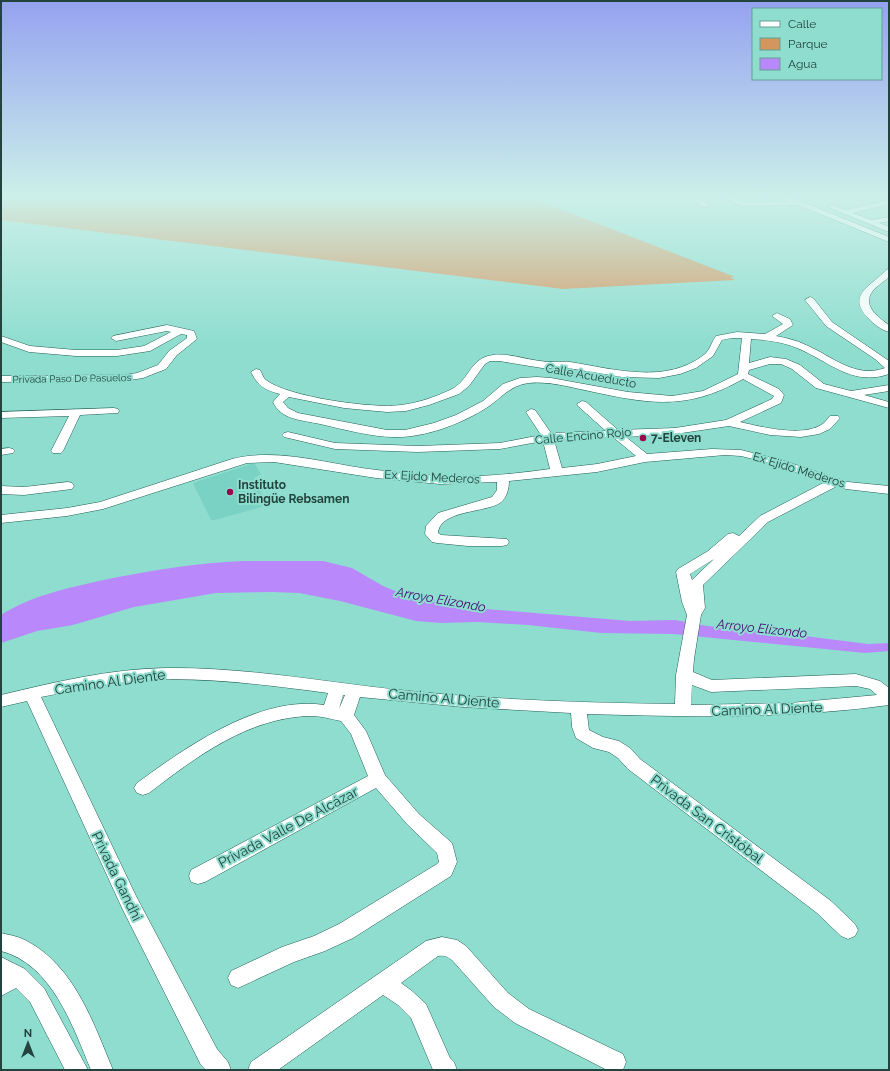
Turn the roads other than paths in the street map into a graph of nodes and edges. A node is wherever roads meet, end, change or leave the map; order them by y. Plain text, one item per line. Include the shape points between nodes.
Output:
1 (889, 272) edge
2 (810, 300) dead end
3 (777, 316) dead end
4 (889, 329) edge
5 (181, 330) junction
6 (747, 335) junction
7 (768, 337) junction
8 (116, 338) dead end
9 (1, 339) edge
10 (889, 366) edge
11 (889, 370) edge
12 (256, 372) dead end
13 (743, 372) junction
14 (1, 379) edge
15 (889, 388) edge
16 (287, 394) junction
17 (847, 394) junction
18 (582, 404) dead end
19 (889, 405) edge
20 (114, 411) dead end
21 (531, 412) dead end
22 (76, 413) junction
23 (1, 415) edge
24 (834, 418) dead end
25 (729, 423) junction
26 (616, 433) junction
27 (394, 434) junction
28 (288, 435) dead end
29 (548, 438) junction
30 (398, 449) junction
31 (57, 451) dead end
32 (645, 458) junction
33 (557, 472) junction
34 (503, 478) junction
35 (831, 480) junction
36 (68, 486) dead end
37 (1, 490) edge
38 (889, 490) edge
39 (775, 509) junction
40 (1, 519) edge
41 (502, 542) dead end
42 (695, 564) junction
43 (707, 572) junction
44 (690, 583) junction
45 (684, 675) junction
46 (338, 687) junction
47 (355, 690) junction
48 (31, 693) junction
49 (889, 698) edge
50 (1, 701) edge
51 (579, 708) junction
52 (683, 711) junction
53 (338, 715) junction
54 (378, 779) junction
55 (143, 788) dead end
56 (198, 876) dead end
57 (848, 930) dead end
58 (1, 942) edge
59 (7, 977) edge
60 (238, 978) dead end
61 (383, 983) junction
62 (616, 1062) dead end
63 (214, 1064) edge
64 (94, 1067) edge
65 (76, 1070) edge
66 (259, 1070) edge
67 (446, 1070) edge

1 - 4 street via 868,290 865,300 869,314
2 - 10 street via 829,324
3 - 7 street via 787,321 788,325
5 - 8 street via 167,328
5 - 9 street via 147,349 117,353 28,349
5 - 14 street, Privada Paso De Pasuelos via 191,333 192,339 173,353 162,367 138,376
6 - 7 street
6 - 13 street
6 - 16 street via 719,338 713,352 687,370 658,376 492,358 479,363 461,388 416,406 392,409 360,408
7 - 11 street via 801,346 853,373 871,375
12 - 16 street via 262,384
13 - 17 street, Calle Acueducto via 769,360 782,360 796,367 812,382
13 - 25 street, Calle Encino Rojo via 778,393 779,398 772,404
13 - 27 street, Calle Acueducto via 708,393 669,398 644,398 546,380 520,381 504,387 474,411 424,429
15 - 17 street
16 - 27 street, Calle Acueducto via 278,402 283,410 291,414
17 - 19 street, Calle Acueducto
18 - 26 street
20 - 22 street
21 - 29 street
22 - 23 street
22 - 31 street
24 - 25 street via 826,427 796,434
25 - 26 street, Calle Encino Rojo via 674,431
26 - 29 street, Calle Encino Rojo
26 - 32 street
27 - 30 street
28 - 30 street, Calle Encino Rojo via 335,446
29 - 30 street, Calle Encino Rojo via 500,446
29 - 33 street
32 - 33 street, Ex Ejido Mederos via 597,468
32 - 35 street, Ex Ejido Mederos via 712,452 741,453
33 - 34 street, Ex Ejido Mederos
34 - 40 street, Ex Ejido Mederos via 440,480 376,474 274,458 247,459 103,505
34 - 41 street via 503,490 496,500 442,516 432,526 431,534 437,539
35 - 38 street, Ex Ejido Mederos
35 - 39 street
36 - 37 street via 24,491
39 - 42 street via 747,523 714,554
39 - 43 street
42 - 43 street
42 - 44 street via 682,572
43 - 44 street
44 - 45 street via 698,608 694,617
45 - 49 street via 711,686 856,680 875,686
45 - 52 street
46 - 47 street, Camino Al Diente
46 - 48 street, Camino Al Diente via 164,674 128,677
46 - 53 street
47 - 51 street, Camino Al Diente via 408,697
47 - 53 street
48 - 50 street, Camino Al Diente
48 - 63 street, Privada Gandhi via 129,902
49 - 52 street, Camino Al Diente via 832,707 777,711
51 - 52 street, Camino Al Diente
51 - 57 street, Privada San Cristóbal via 582,734 624,753 634,764 824,907
53 - 54 street via 353,723
53 - 55 street via 311,710 261,718 211,741
54 - 56 street, Privada Valle De Alcázar
54 - 60 street via 413,819 446,849 448,862 444,870 346,931
58 - 64 street via 17,946 35,957 60,983 76,1010
59 - 65 street via 37,995
61 - 62 street via 433,948 450,947 459,953 501,1000 522,1016
61 - 66 street
61 - 67 street via 419,1011

